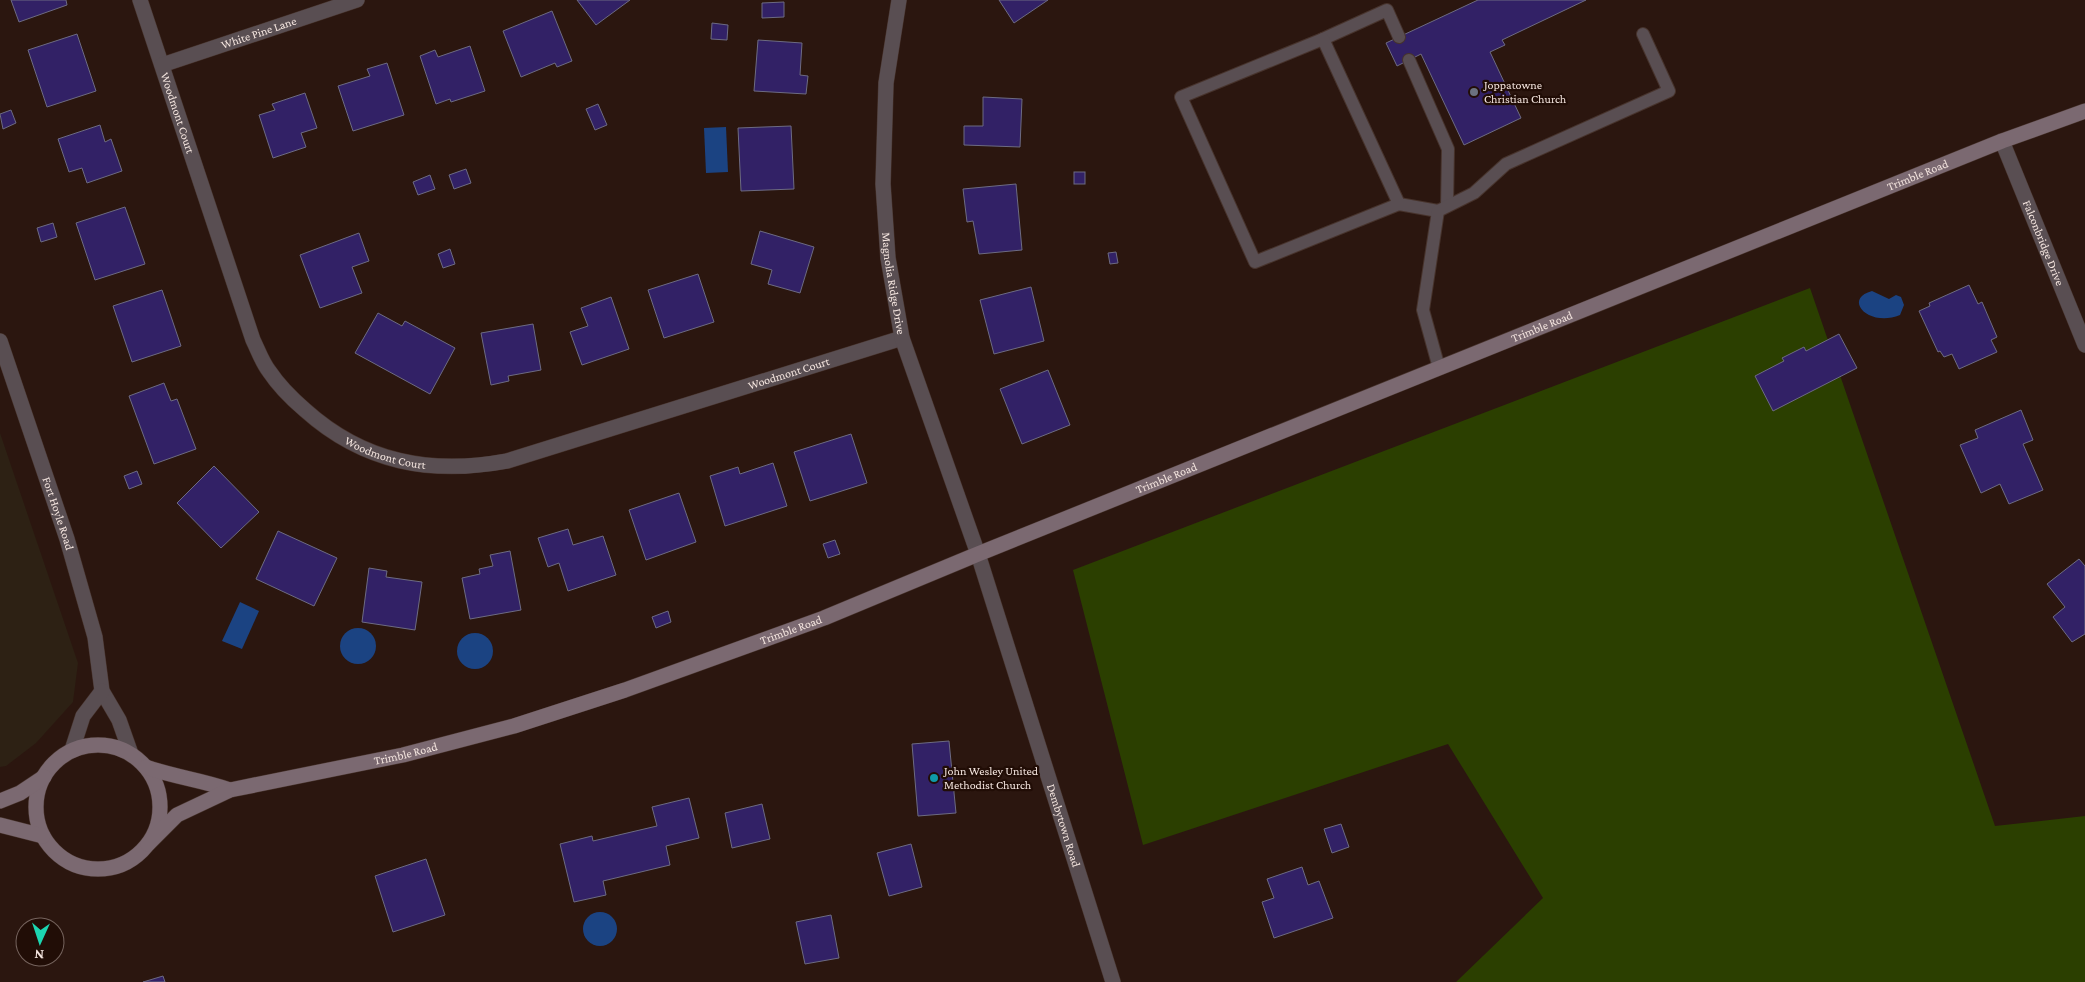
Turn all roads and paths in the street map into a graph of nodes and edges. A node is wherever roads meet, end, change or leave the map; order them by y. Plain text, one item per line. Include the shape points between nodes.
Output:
1 (140, 0) edge
2 (357, 0) edge
3 (899, 0) edge
4 (1643, 34) dead end
5 (1399, 38) dead end
6 (1323, 39) junction
7 (1409, 60) dead end
8 (162, 65) junction
9 (2085, 111) edge
10 (2002, 141) junction
11 (1399, 204) junction
12 (1442, 209) junction
13 (902, 338) junction
14 (0, 342) edge
15 (2085, 345) edge
16 (1439, 368) junction
17 (978, 554) junction
18 (102, 691) junction
19 (72, 750) junction
20 (131, 754) junction
21 (146, 767) junction
22 (44, 778) junction
23 (230, 790) junction
24 (0, 802) edge
25 (0, 825) edge
26 (43, 836) junction
27 (148, 844) junction
28 (1113, 982) edge

1 - 8 street, Woodmont Court
2 - 8 street, White Pine Lane
3 - 13 street, Magnolia Ridge Drive via 886,83 883,184 888,258
4 - 12 lane via 1669,91 1506,164 1474,192
5 - 6 lane via 1387,10
6 - 11 lane
6 - 11 lane via 1181,97 1255,262
7 - 12 lane via 1448,149
8 - 13 street, Woodmont Court via 253,340 267,369 282,389 324,427 370,452 430,467 481,466 507,461
9 - 10 street, Trimble Road
10 - 15 street, Falconbridge Drive
10 - 16 street, Trimble Road
11 - 12 lane
12 - 16 lane via 1423,310
13 - 17 street, Magnolia Ridge Drive
14 - 18 street, Fort Hoyle Road via 67,539 95,637
16 - 17 street, Trimble Road
17 - 23 street, Trimble Road via 824,618 523,723 403,755
17 - 28 street, Dembytown Road
18 - 19 street via 83,716
18 - 20 street, Fort Hoyle Road via 119,720
19 - 20 street via 92,745 112,746
19 - 22 street via 56,761
20 - 21 street
21 - 23 street
21 - 27 street via 156,784 160,804 158,825
22 - 24 street
22 - 26 street via 37,796 37,816
23 - 27 street, Trimble Road via 177,815
25 - 26 street
26 - 27 street via 56,852 68,860 94,868 114,866 133,858

